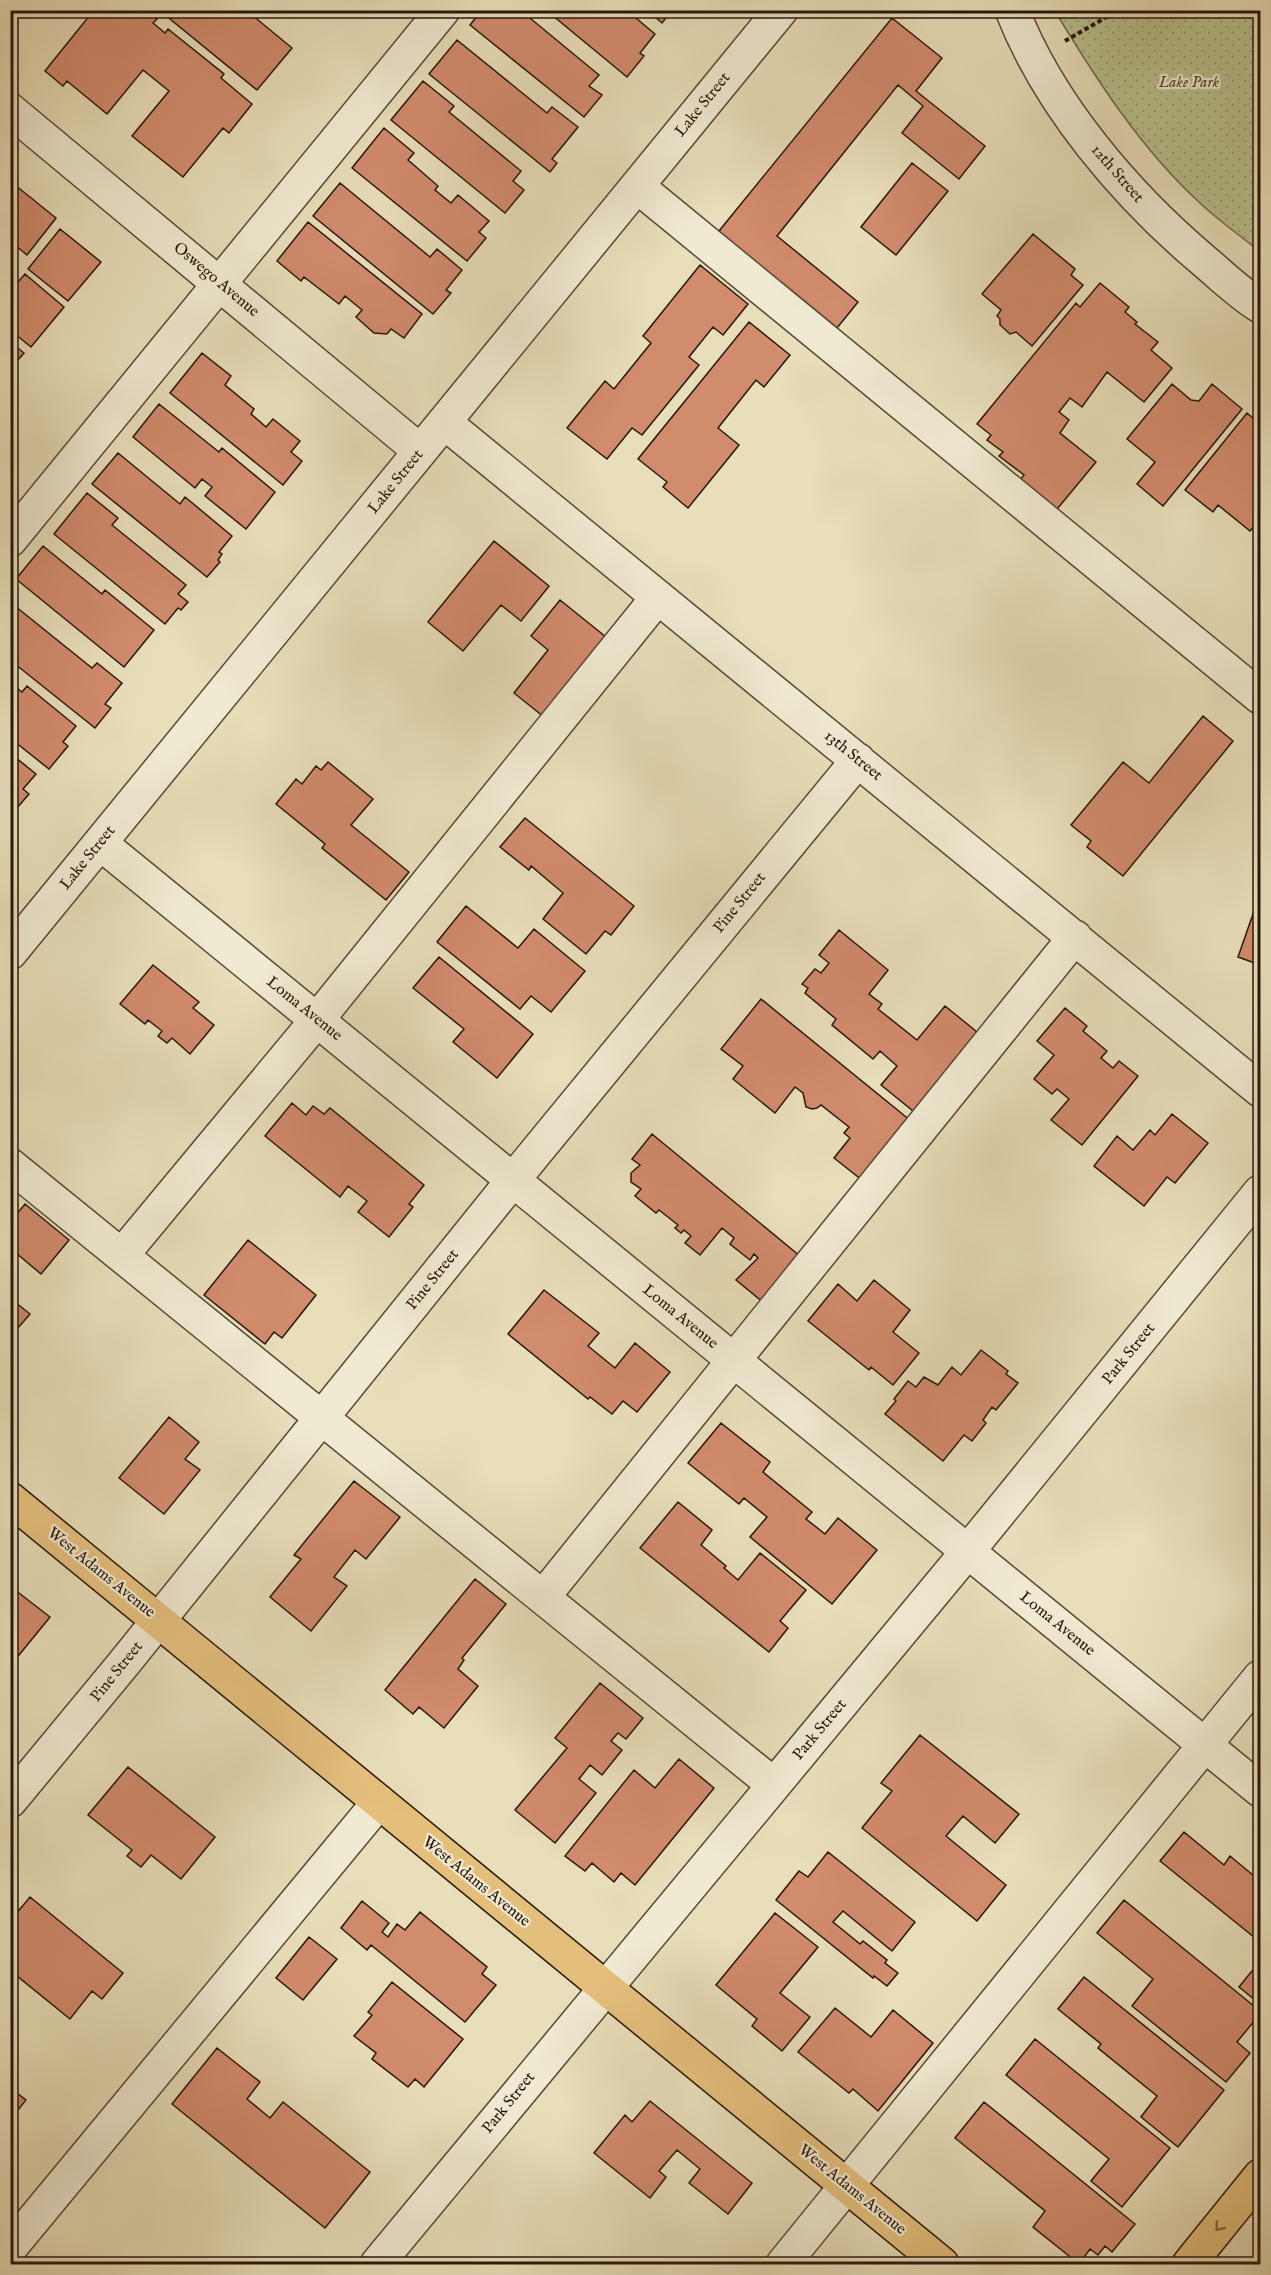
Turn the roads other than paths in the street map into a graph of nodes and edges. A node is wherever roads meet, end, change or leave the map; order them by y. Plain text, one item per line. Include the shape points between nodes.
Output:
1 (443, 10) edge
2 (781, 10) edge
3 (1012, 10) edge
4 (10, 110) edge
5 (637, 186) junction
6 (220, 284) junction
7 (1260, 306) edge
8 (444, 422) junction
9 (420, 452) junction
10 (10, 540) edge
11 (658, 597) junction
12 (1260, 697) edge
13 (858, 760) junction
14 (100, 843) junction
15 (1075, 937) junction
16 (10, 953) edge
17 (317, 1020) junction
18 (1260, 1090) edge
19 (10, 1165) edge
20 (513, 1180) junction
21 (1260, 1192) edge
22 (122, 1255) junction
23 (734, 1361) junction
24 (322, 1418) junction
25 (10, 1499) edge
26 (968, 1551) junction
27 (543, 1597) junction
28 (158, 1620) junction
29 (1260, 1677) edge
30 (1205, 1745) junction
31 (774, 1785) junction
32 (1260, 1790) edge
33 (10, 1801) edge
34 (380, 1802) junction
35 (605, 1988) junction
36 (1260, 2176) edge
37 (848, 2187) junction
38 (10, 2248) edge
39 (377, 2265) edge
40 (783, 2265) edge
41 (942, 2265) edge
42 (1189, 2265) edge

1 - 6 street
2 - 5 street, Lake Street
3 - 7 street, 12th Street via 1035,58 1093,149 1187,247
4 - 6 street, Oswego Avenue
5 - 8 street, Lake Street
5 - 12 street
6 - 9 street, Oswego Avenue
6 - 10 street
8 - 9 street, Lake Street
8 - 11 street, 13th Street
9 - 14 street, Lake Street
11 - 13 street, 13th Street
11 - 17 street
13 - 15 street, 13th Street
13 - 20 street, Pine Street
14 - 16 street, Lake Street
14 - 17 street, Loma Avenue
15 - 18 street, 13th Street
15 - 23 street
17 - 20 street, Loma Avenue
17 - 22 street
19 - 22 street
20 - 23 street, Loma Avenue
20 - 24 street, Pine Street
21 - 26 street, Park Street
22 - 24 street
23 - 26 street, Loma Avenue
23 - 27 street
24 - 27 street
24 - 28 street, Pine Street
25 - 28 main road, West Adams Avenue
26 - 30 street, Loma Avenue
26 - 31 street, Park Street
27 - 31 street
28 - 33 street, Pine Street
28 - 34 main road, West Adams Avenue
29 - 30 street
30 - 32 street, Loma Avenue
30 - 37 street
31 - 35 street, Park Street
34 - 35 main road, West Adams Avenue
34 - 38 street
35 - 37 main road, West Adams Avenue
35 - 39 street, Park Street
36 -> 42 main road
37 - 40 street
37 - 41 main road, West Adams Avenue

